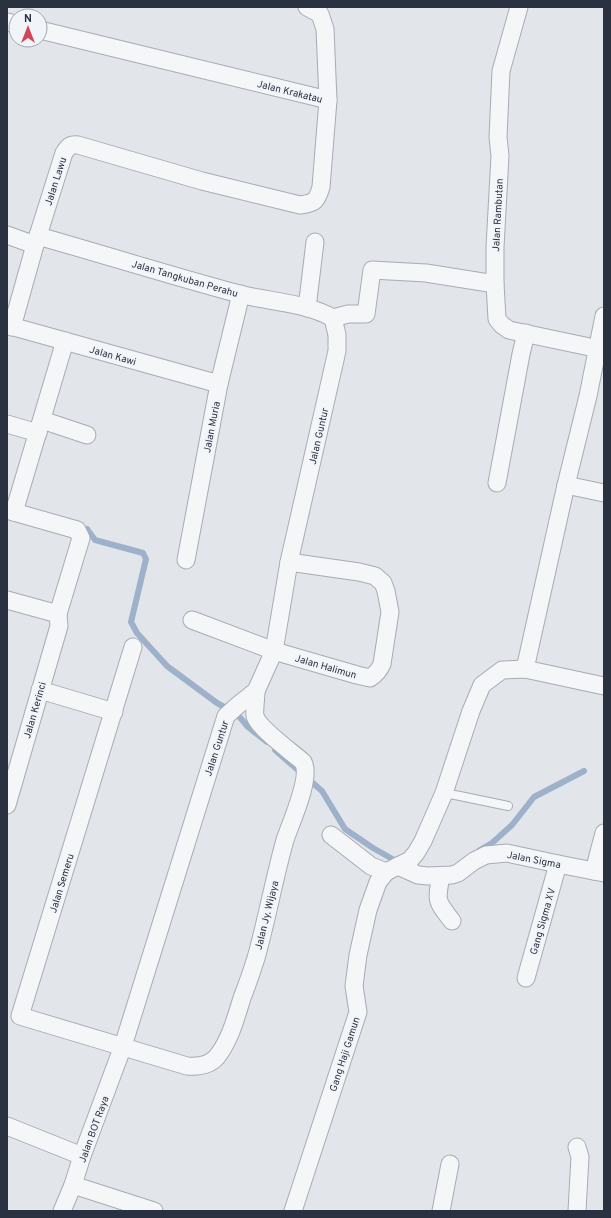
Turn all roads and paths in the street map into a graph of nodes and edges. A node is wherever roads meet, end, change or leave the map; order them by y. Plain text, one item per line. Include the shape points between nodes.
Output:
1 (307, 7) edge
2 (519, 7) edge
3 (48, 32) edge
4 (328, 100) junction
5 (202, 181) joint
6 (7, 235) edge
7 (37, 240) junction
8 (314, 242) dead end
9 (495, 284) junction
10 (241, 294) junction
11 (307, 308) junction
12 (332, 318) junction
13 (603, 325) edge
14 (9, 326) edge
15 (526, 333) junction
16 (65, 341) junction
17 (601, 349) edge
18 (219, 384) junction
19 (596, 398) edge
20 (7, 424) edge
21 (40, 427) junction
22 (87, 435) dead end
23 (497, 482) dead end
24 (566, 485) junction
25 (604, 493) edge
26 (11, 511) edge
27 (186, 560) dead end
28 (289, 562) junction
29 (7, 600) edge
30 (58, 614) junction
31 (192, 620) dead end
32 (133, 647) dead end
33 (274, 651) junction
34 (525, 669) junction
35 (604, 686) edge
36 (40, 690) junction
37 (256, 691) junction
38 (114, 712) junction
39 (444, 793) junction
40 (7, 805) edge
41 (508, 806) dead end
42 (604, 833) edge
43 (331, 835) dead end
44 (558, 864) junction
45 (392, 869) junction
46 (599, 872) edge
47 (442, 876) junction
48 (452, 922) dead end
49 (526, 978) dead end
50 (123, 1046) junction
51 (7, 1126) edge
52 (577, 1147) dead end
53 (82, 1156) junction
54 (450, 1164) dead end
55 (73, 1185) junction
56 (62, 1211) edge
57 (154, 1211) edge
58 (293, 1211) edge
59 (441, 1211) edge
60 (578, 1211) edge

1 - 4 street via 320,14 325,29
2 - 9 street, Jalan Rambutan via 501,71
3 - 4 street, Jalan Krakatau
4 - 5 street, Jalan Krakatau via 321,187 318,197 311,204 300,205
5 - 7 street, Jalan Lawu via 72,144 64,153
6 - 7 street, Jalan Tangkuban Perahu
7 - 10 street, Jalan Tangkuban Perahu
7 - 14 street, Jalan Lawu
8 - 11 street
9 - 12 street via 426,273 372,270 366,314 348,314
9 - 15 street, Jalan Rambutan via 497,319 510,330
10 - 11 street, Jalan Tangkuban Perahu
10 - 18 street, Jalan Muria
11 - 12 street, Jalan Tangkuban Perahu
12 - 28 street, Jalan Guntur via 337,335 337,352
13 - 17 street
14 - 16 street, Jalan Kawi
15 - 17 street, Jalan Rambutan
15 - 23 street
16 - 18 street, Jalan Kawi
16 - 21 street
17 - 19 street
18 - 27 street, Jalan Muria
19 - 24 street
20 - 21 street
21 - 22 street
21 - 26 street
24 - 25 street
24 - 34 street
26 - 30 street, Jalan Kerinci via 77,530 81,538
28 - 33 street, Jalan Guntur
28 - 33 street, Jalan Halimun via 359,572 375,576 384,583 390,612 382,664 370,678
29 - 30 street
30 - 36 street, Jalan Kerinci via 59,626
31 - 33 street
32 - 38 street, Jalan Semeru
33 - 37 street, Jalan Guntur
34 - 35 street
34 - 39 street via 502,670 482,685 471,710
36 - 38 street
36 - 40 street, Jalan Kerinci
37 - 50 street, Jalan Guntur via 232,711
37 - 50 street, Jalan Jy. Wijaya via 255,716 260,724 303,762 305,778 286,840 256,958 234,1024 218,1056 208,1064 198,1067 187,1066
38 - 50 street, Jalan Semeru via 20,1016
39 - 41 lane
39 - 45 street via 416,853 410,860
42 - 46 street
43 - 45 street, Jalan Sigma via 371,866
44 - 46 street, Jalan Sigma
44 - 47 street, Jalan Sigma via 507,852 486,855 458,873
44 - 49 street, Gang Sigma XV
45 - 47 street, Jalan Sigma via 418,875
45 - 58 street, Gang Haji Gamun via 378,882 368,910 354,986 358,1012
47 - 48 street via 437,897
50 - 53 street, Jalan BOT Raya
51 - 53 street
52 - 60 street via 580,1157
53 - 55 street, Jalan BOT Raya
54 - 59 street
55 - 56 street, Jalan BOT Raya
55 - 57 street

